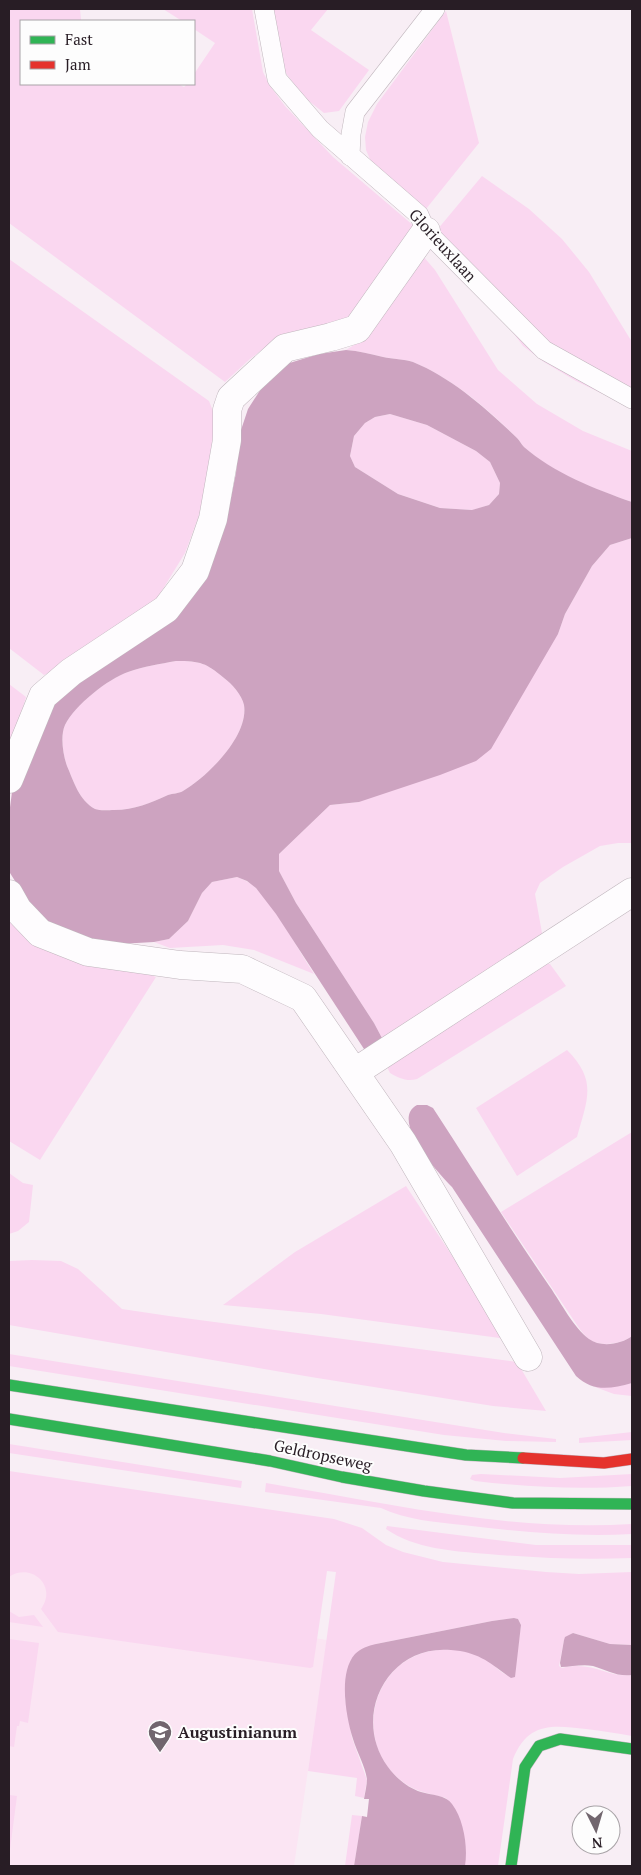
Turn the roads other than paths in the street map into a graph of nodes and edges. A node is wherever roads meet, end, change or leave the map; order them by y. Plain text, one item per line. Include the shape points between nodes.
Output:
1 (264, 9) edge
2 (435, 9) edge
3 (350, 156) junction
4 (426, 231) junction
5 (632, 399) edge
6 (9, 779) edge
7 (632, 892) edge
8 (9, 894) edge
9 (354, 1072) junction
10 (528, 1357) dead end
11 (9, 1385) edge
12 (9, 1419) edge
13 (632, 1459) edge
14 (632, 1504) edge
15 (632, 1749) edge
16 (511, 1866) edge

1 - 3 lane, Glorieuxlaan via 277,80 320,129
2 - 3 lane via 355,112
3 - 4 lane, Glorieuxlaan via 419,215
4 - 5 lane, Glorieuxlaan via 544,350
4 - 6 street via 357,329 285,348 231,398 213,519 195,571 166,609 71,672 43,696
7 - 9 street
8 - 9 street via 18,910 40,933 88,952 180,965 242,969 303,998
9 - 10 street via 403,1143
11 - 13 main road, Geldropseweg via 466,1455 604,1463
12 - 14 main road, Geldropseweg via 270,1461 424,1491 513,1502
15 - 16 main road via 560,1739 539,1746 525,1767

